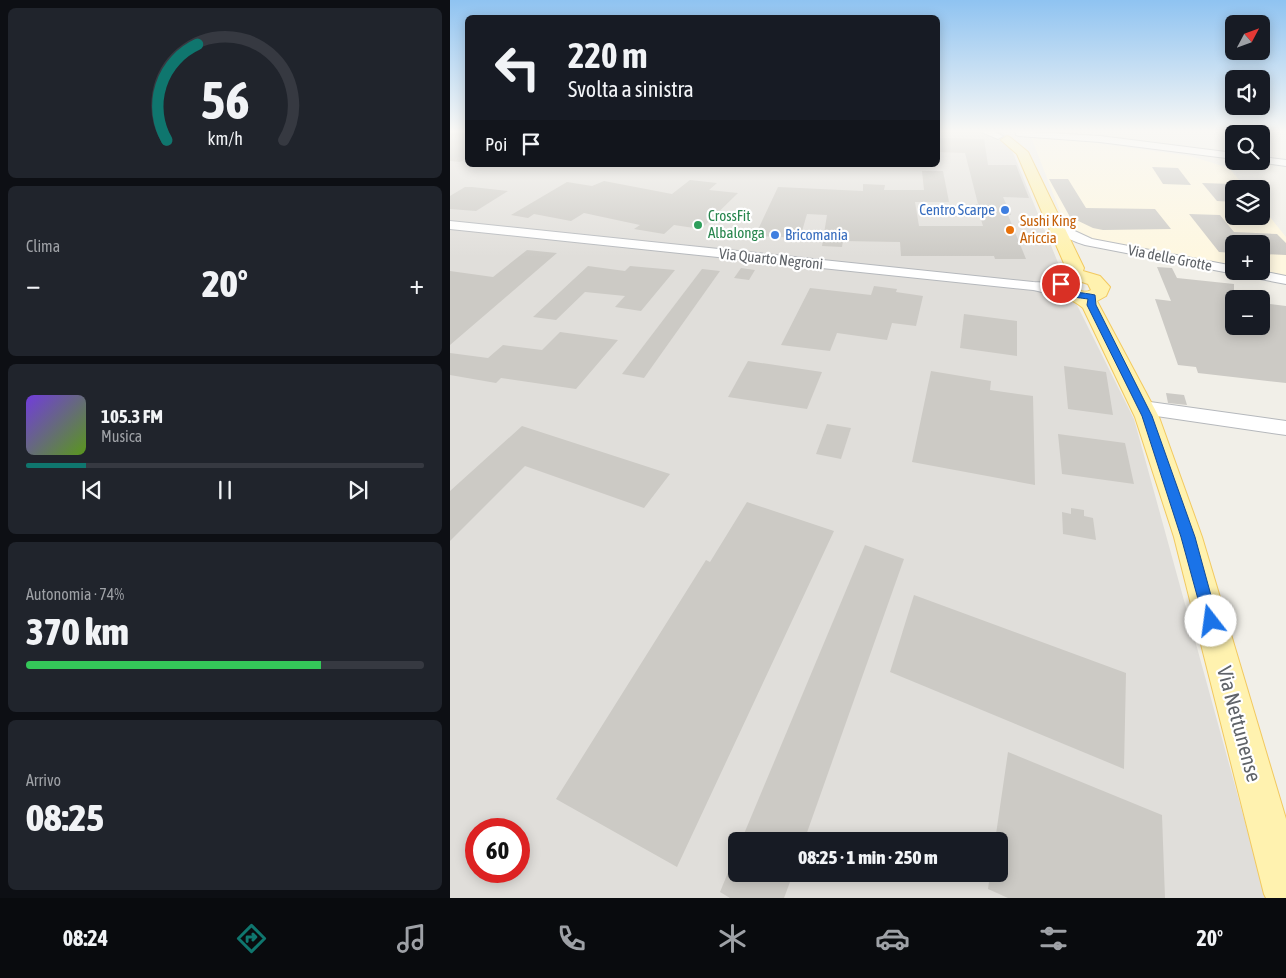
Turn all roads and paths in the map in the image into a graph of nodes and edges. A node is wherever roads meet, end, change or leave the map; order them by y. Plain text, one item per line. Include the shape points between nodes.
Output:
1 (1031, 173) edge
2 (1032, 173) edge
3 (450, 225) edge
4 (1064, 230) junction
5 (1106, 246) junction
6 (1078, 257) junction
7 (1225, 268) edge
8 (1270, 277) edge
9 (1286, 280) edge
10 (1079, 290) junction
11 (1143, 408) junction
12 (1286, 428) edge
13 (1286, 894) edge

1 - 4 main road, Via Nettunense
2 - 10 main road via 1075,268 1072,274
3 - 10 street, Via Quarto Negroni
4 - 5 street, Via delle Grotte via 1080,239
4 - 6 main road, Via Nettunense
5 - 6 street, Via delle Grotte via 1085,247 1079,251
5 - 7 street, Via delle Grotte
6 - 10 main road, Via Nettunense via 1084,272
8 - 9 street
10 - 11 main road, Via Nettunense
11 - 12 street
11 - 13 main road, Via Nettunense via 1188,537

